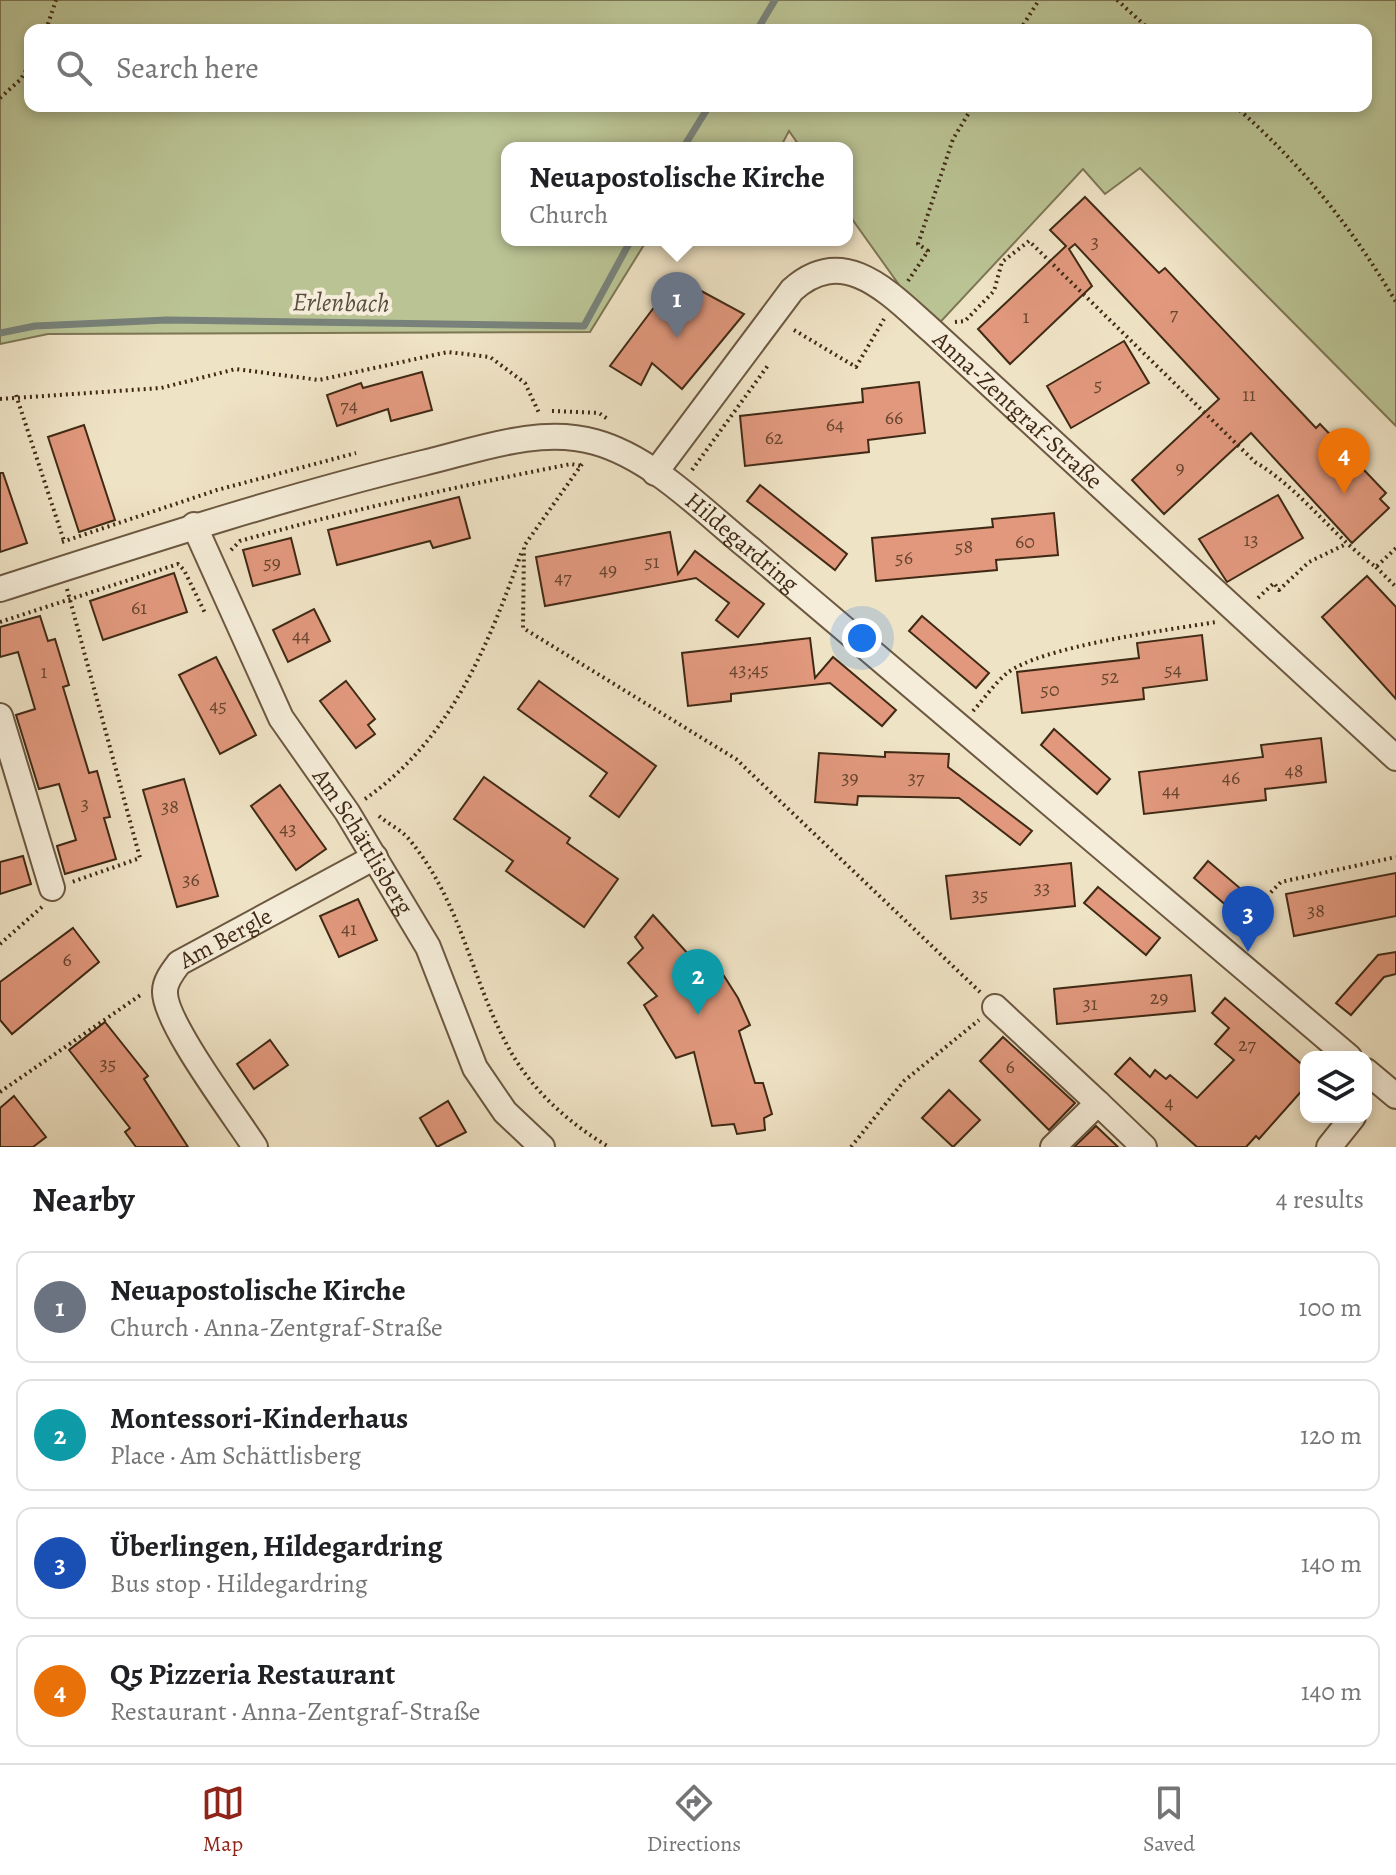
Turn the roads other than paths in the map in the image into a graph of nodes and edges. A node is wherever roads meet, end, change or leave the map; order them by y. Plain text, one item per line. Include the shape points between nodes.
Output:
1 (655, 473) junction
2 (194, 525) junction
3 (0, 589) edge
4 (0, 716) edge
5 (1396, 758) edge
6 (375, 857) junction
7 (52, 888) dead end
8 (995, 1007) road end
9 (1342, 1051) edge
10 (1098, 1103) junction
11 (1348, 1123) edge
12 (255, 1147) edge
13 (542, 1147) edge
14 (1053, 1147) edge
15 (1144, 1147) edge
16 (1329, 1147) edge

1 - 2 street, Hildegardring via 598,442 565,435 520,440
1 - 5 street, Anna-Zentgraf-Straße via 805,278 844,270 868,279 932,331
1 - 9 street, Hildegardring
2 - 3 street, Hildegardring
2 - 6 street, Am Schättlisberg via 281,718
4 - 7 street
6 - 12 street, Am Bergle via 179,963 164,989 183,1036
6 - 13 street, Am Schättlisberg via 428,947 475,1068 505,1112
8 - 10 street
10 - 14 street
10 - 15 street
11 - 16 street

